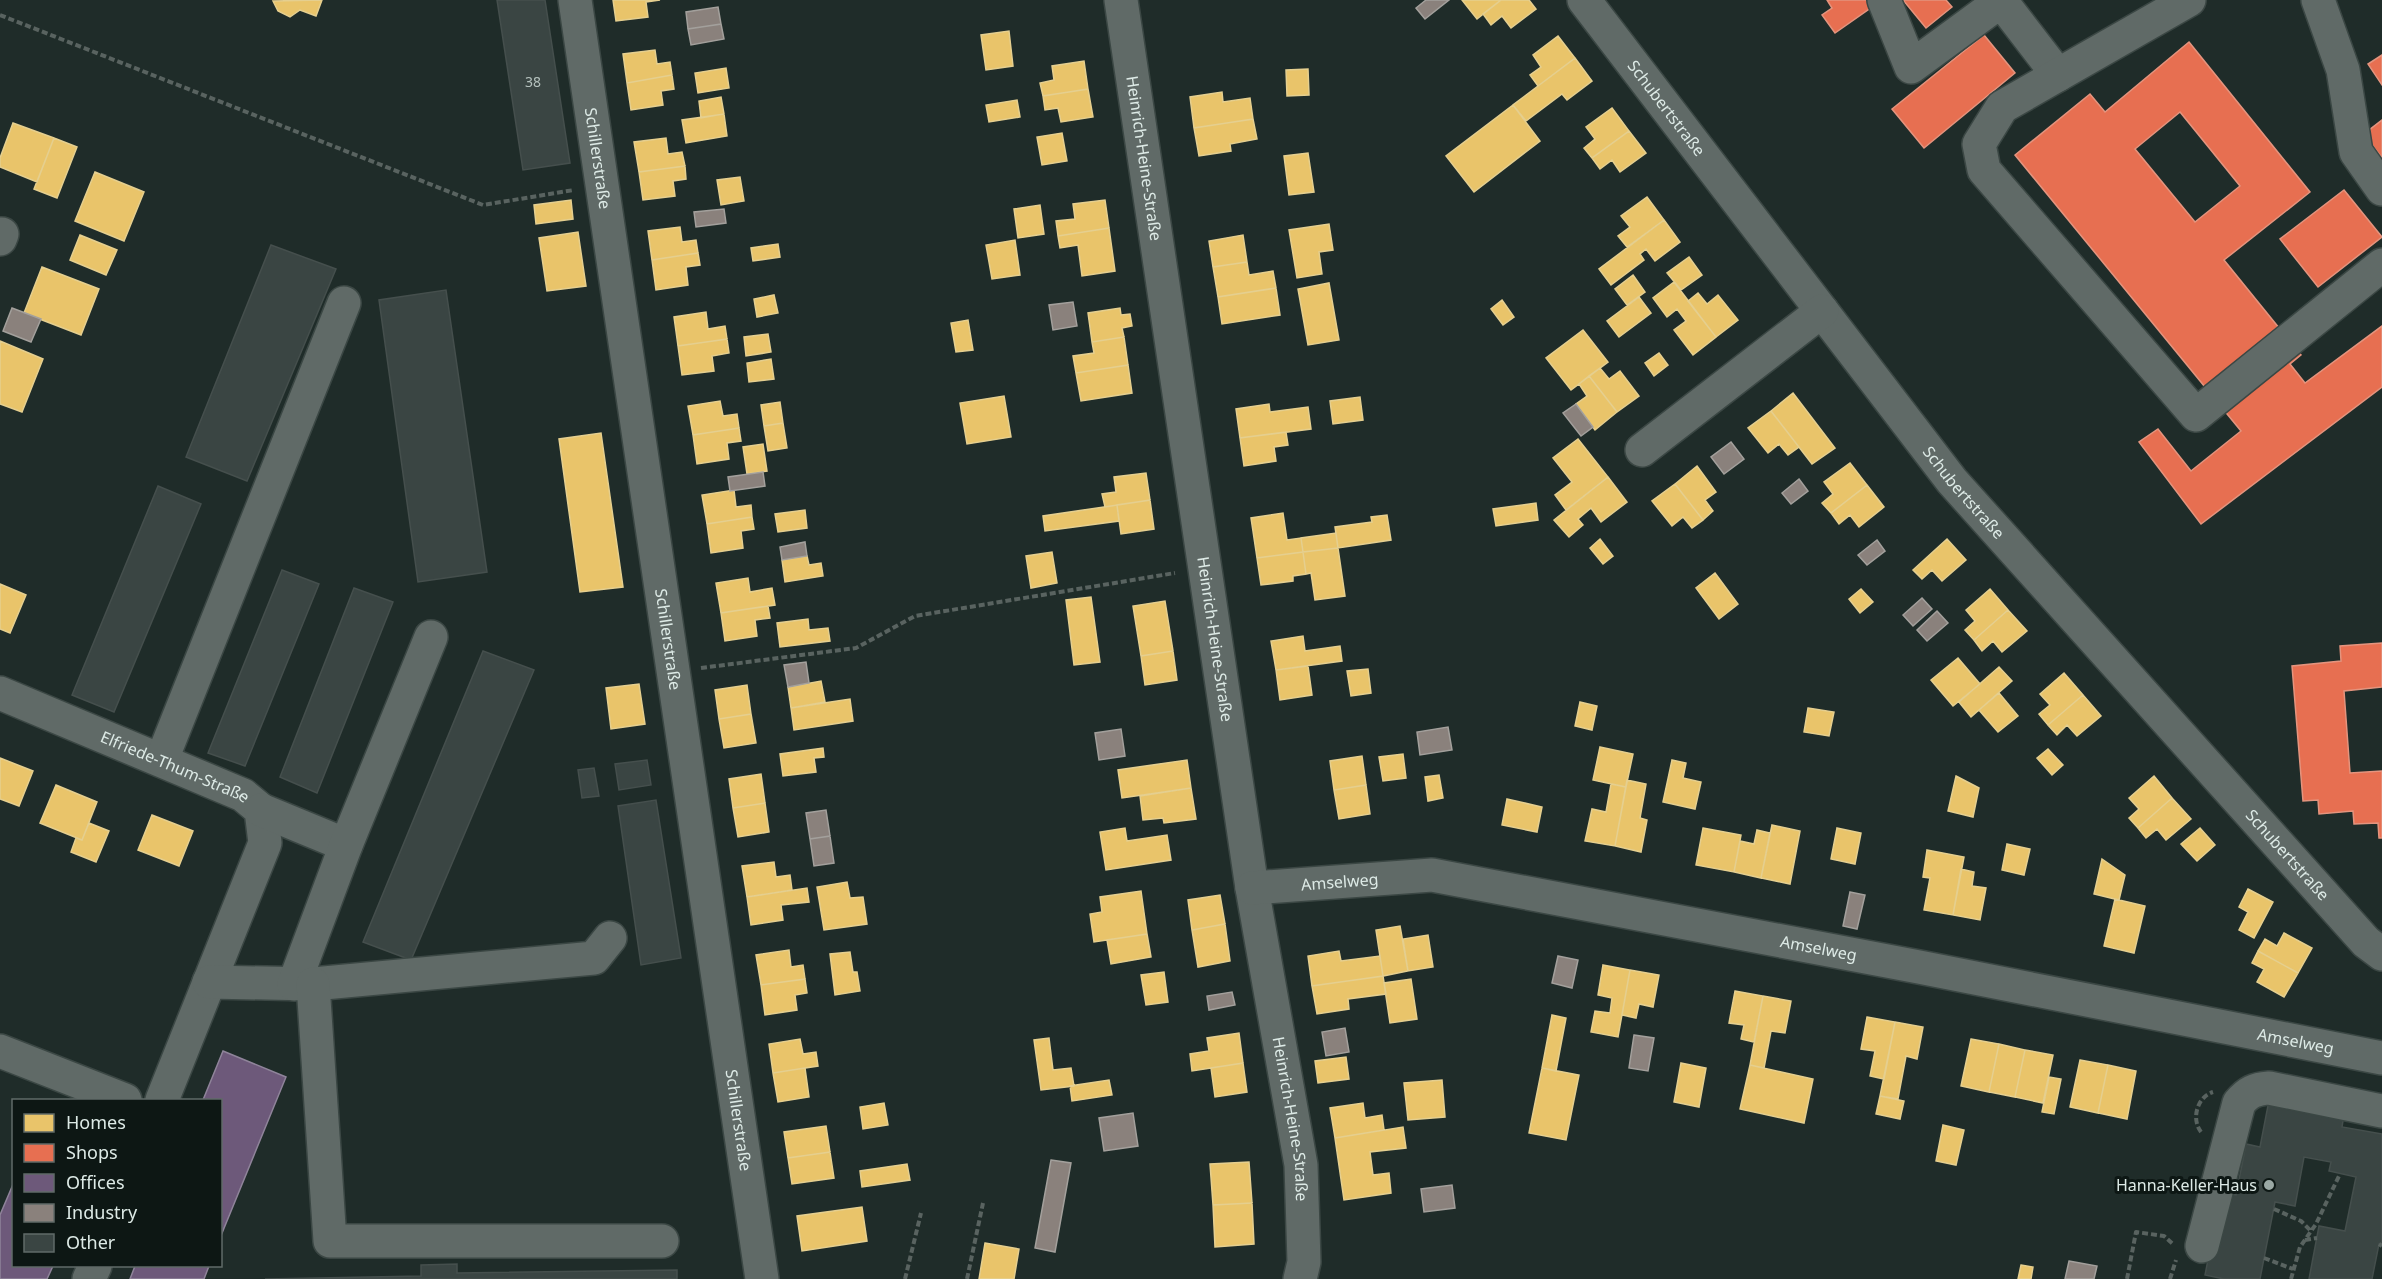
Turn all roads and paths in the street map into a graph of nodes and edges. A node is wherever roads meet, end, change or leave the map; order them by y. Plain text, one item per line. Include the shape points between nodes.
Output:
1 (575, 0) edge
2 (1121, 0) edge
3 (1584, 0) edge
4 (1884, 0) edge
5 (2189, 0) edge
6 (2318, 0) edge
7 (0, 15) edge
8 (2058, 75) junction
9 (602, 185) junction
10 (2382, 189) edge
11 (2382, 265) edge
12 (344, 303) dead end
13 (1822, 311) junction
14 (1642, 450) dead end
15 (1205, 568) junction
16 (431, 637) dead end
17 (673, 672) junction
18 (0, 693) edge
19 (162, 759) junction
20 (261, 810) junction
21 (346, 845) junction
22 (1252, 888) junction
23 (610, 938) dead end
24 (2382, 954) edge
25 (209, 982) junction
26 (303, 984) junction
27 (0, 1051) edge
28 (2382, 1058) edge
29 (120, 1099) edge
30 (163, 1099) edge
31 (2382, 1111) edge
32 (2340, 1174) dead end
33 (983, 1203) dead end
34 (2274, 1209) dead end
35 (921, 1213) dead end
36 (2312, 1231) junction
37 (2317, 1238) dead end
38 (662, 1240) dead end
39 (2304, 1240) junction
40 (2191, 1249) joint
41 (2264, 1258) dead end
42 (2293, 1269) junction
43 (762, 1279) edge
44 (905, 1279) edge
45 (967, 1279) edge
46 (1300, 1279) edge
47 (2127, 1279) edge
48 (2291, 1279) edge

1 - 9 street, Schillerstraße
2 - 15 street, Heinrich-Heine-Straße
3 - 13 street, Schubertstraße
4 - 8 street via 1911,67 2001,1
5 - 8 street
6 - 10 street via 2343,70 2356,152
7 - 9 path via 483,204
8 - 11 street via 2002,107 1979,144 1984,170 2196,415
9 - 17 street, Schillerstraße
12 - 19 street
13 - 14 street
13 - 24 street, Schubertstraße via 1952,482 2366,942
15 - 17 path via 915,616 856,648
15 - 22 street, Heinrich-Heine-Straße
16 - 21 street
17 - 43 street, Schillerstraße
18 - 19 street, Elfriede-Thum-Straße
19 - 20 street, Elfriede-Thum-Straße via 243,795
20 - 21 street
20 - 25 street, Elfriede-Thum-Straße via 265,843
21 - 26 street
22 - 28 street, Amselweg via 1432,875
22 - 46 street, Heinrich-Heine-Straße via 1301,1165 1304,1262
23 - 26 street via 594,958
25 - 26 street
25 - 30 street, Elfriede-Thum-Straße
26 - 38 street via 330,1240
27 - 29 street
31 - 40 street via 2269,1088 2246,1094 2239,1103
32 - 36 path
33 - 45 path
34 - 36 path via 2301,1221
35 - 44 path
36 - 39 path
37 - 39 path
39 - 42 path
40 - 47 path via 2164,1236 2136,1232
41 - 42 path
42 - 48 path

